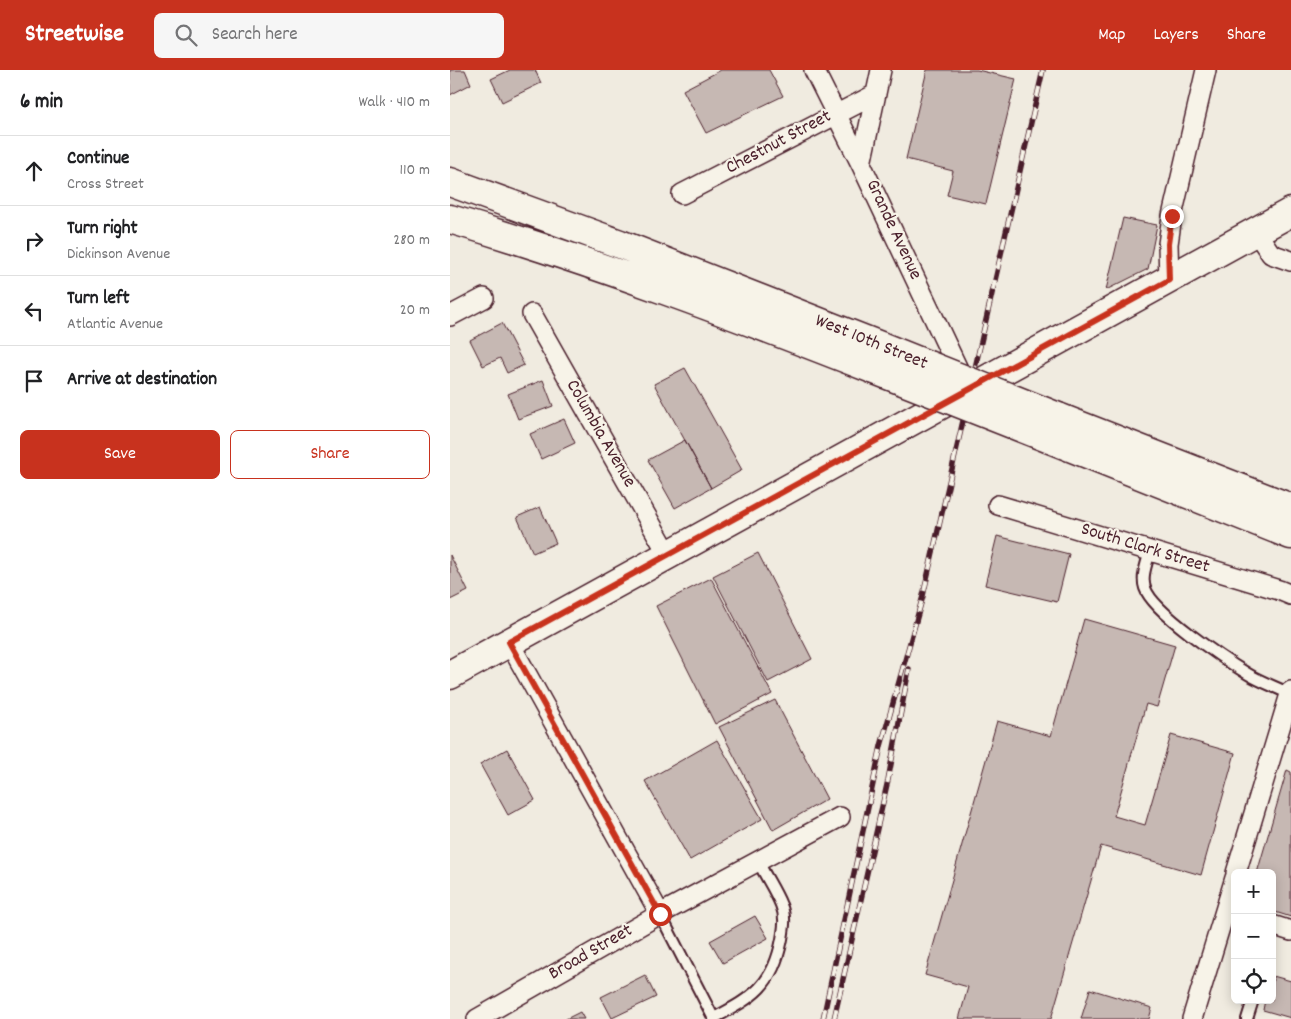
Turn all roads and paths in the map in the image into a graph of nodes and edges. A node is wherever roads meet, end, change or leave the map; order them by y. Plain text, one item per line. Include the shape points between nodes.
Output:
1 (814, 70) edge
2 (881, 70) edge
3 (1206, 70) edge
4 (876, 94) junction
5 (836, 113) junction
6 (861, 164) junction
7 (450, 182) edge
8 (682, 194) dead end
9 (1291, 212) edge
10 (450, 219) edge
11 (1256, 232) junction
12 (1291, 261) edge
13 (1169, 280) junction
14 (484, 298) dead end
15 (532, 314) dead end
16 (450, 316) edge
17 (879, 358) junction
18 (968, 392) junction
19 (1054, 428) junction
20 (998, 505) dead end
21 (1291, 508) edge
22 (1291, 535) edge
23 (1150, 551) junction
24 (668, 554) junction
25 (1291, 595) edge
26 (509, 642) junction
27 (450, 674) edge
28 (1291, 692) edge
29 (840, 817) dead end
30 (758, 861) junction
31 (1237, 869) edge
32 (1230, 912) edge
33 (660, 914) junction
34 (1252, 1004) edge
35 (476, 1019) edge
36 (714, 1019) edge
37 (1192, 1019) edge
38 (1247, 1019) edge

1 - 5 street, Grande Avenue
2 - 4 street
3 - 13 street via 1172,216 1168,244
4 - 5 street, Chestnut Street
4 - 6 street
5 - 6 street, Grande Avenue
5 - 8 street, Chestnut Street
6 - 18 street, Grande Avenue
7 - 17 main road, West 10th Street via 620,244
9 - 11 main road
10 - 17 main road, West 10th Street
11 - 12 street via 1271,254
11 - 13 main road
13 - 18 main road
14 - 16 street
15 - 24 street, Columbia Avenue
17 - 19 main road, West 10th Street, bridge
18 - 24 main road
19 - 21 main road, West 10th Street
19 - 22 main road, West 10th Street
20 - 23 street, South Clark Street
23 - 25 street, South Clark Street
23 - 28 lane via 1144,580 1152,602 1198,640 1249,674
24 - 26 main road
26 - 27 main road
26 - 33 street
28 - 31 street
29 - 30 street, Broad Street
30 - 33 street, Broad Street
30 - 36 lane via 784,916 777,963 763,986 750,998
32 - 37 street
33 - 35 street, Broad Street
33 - 36 lane
34 - 38 lane

